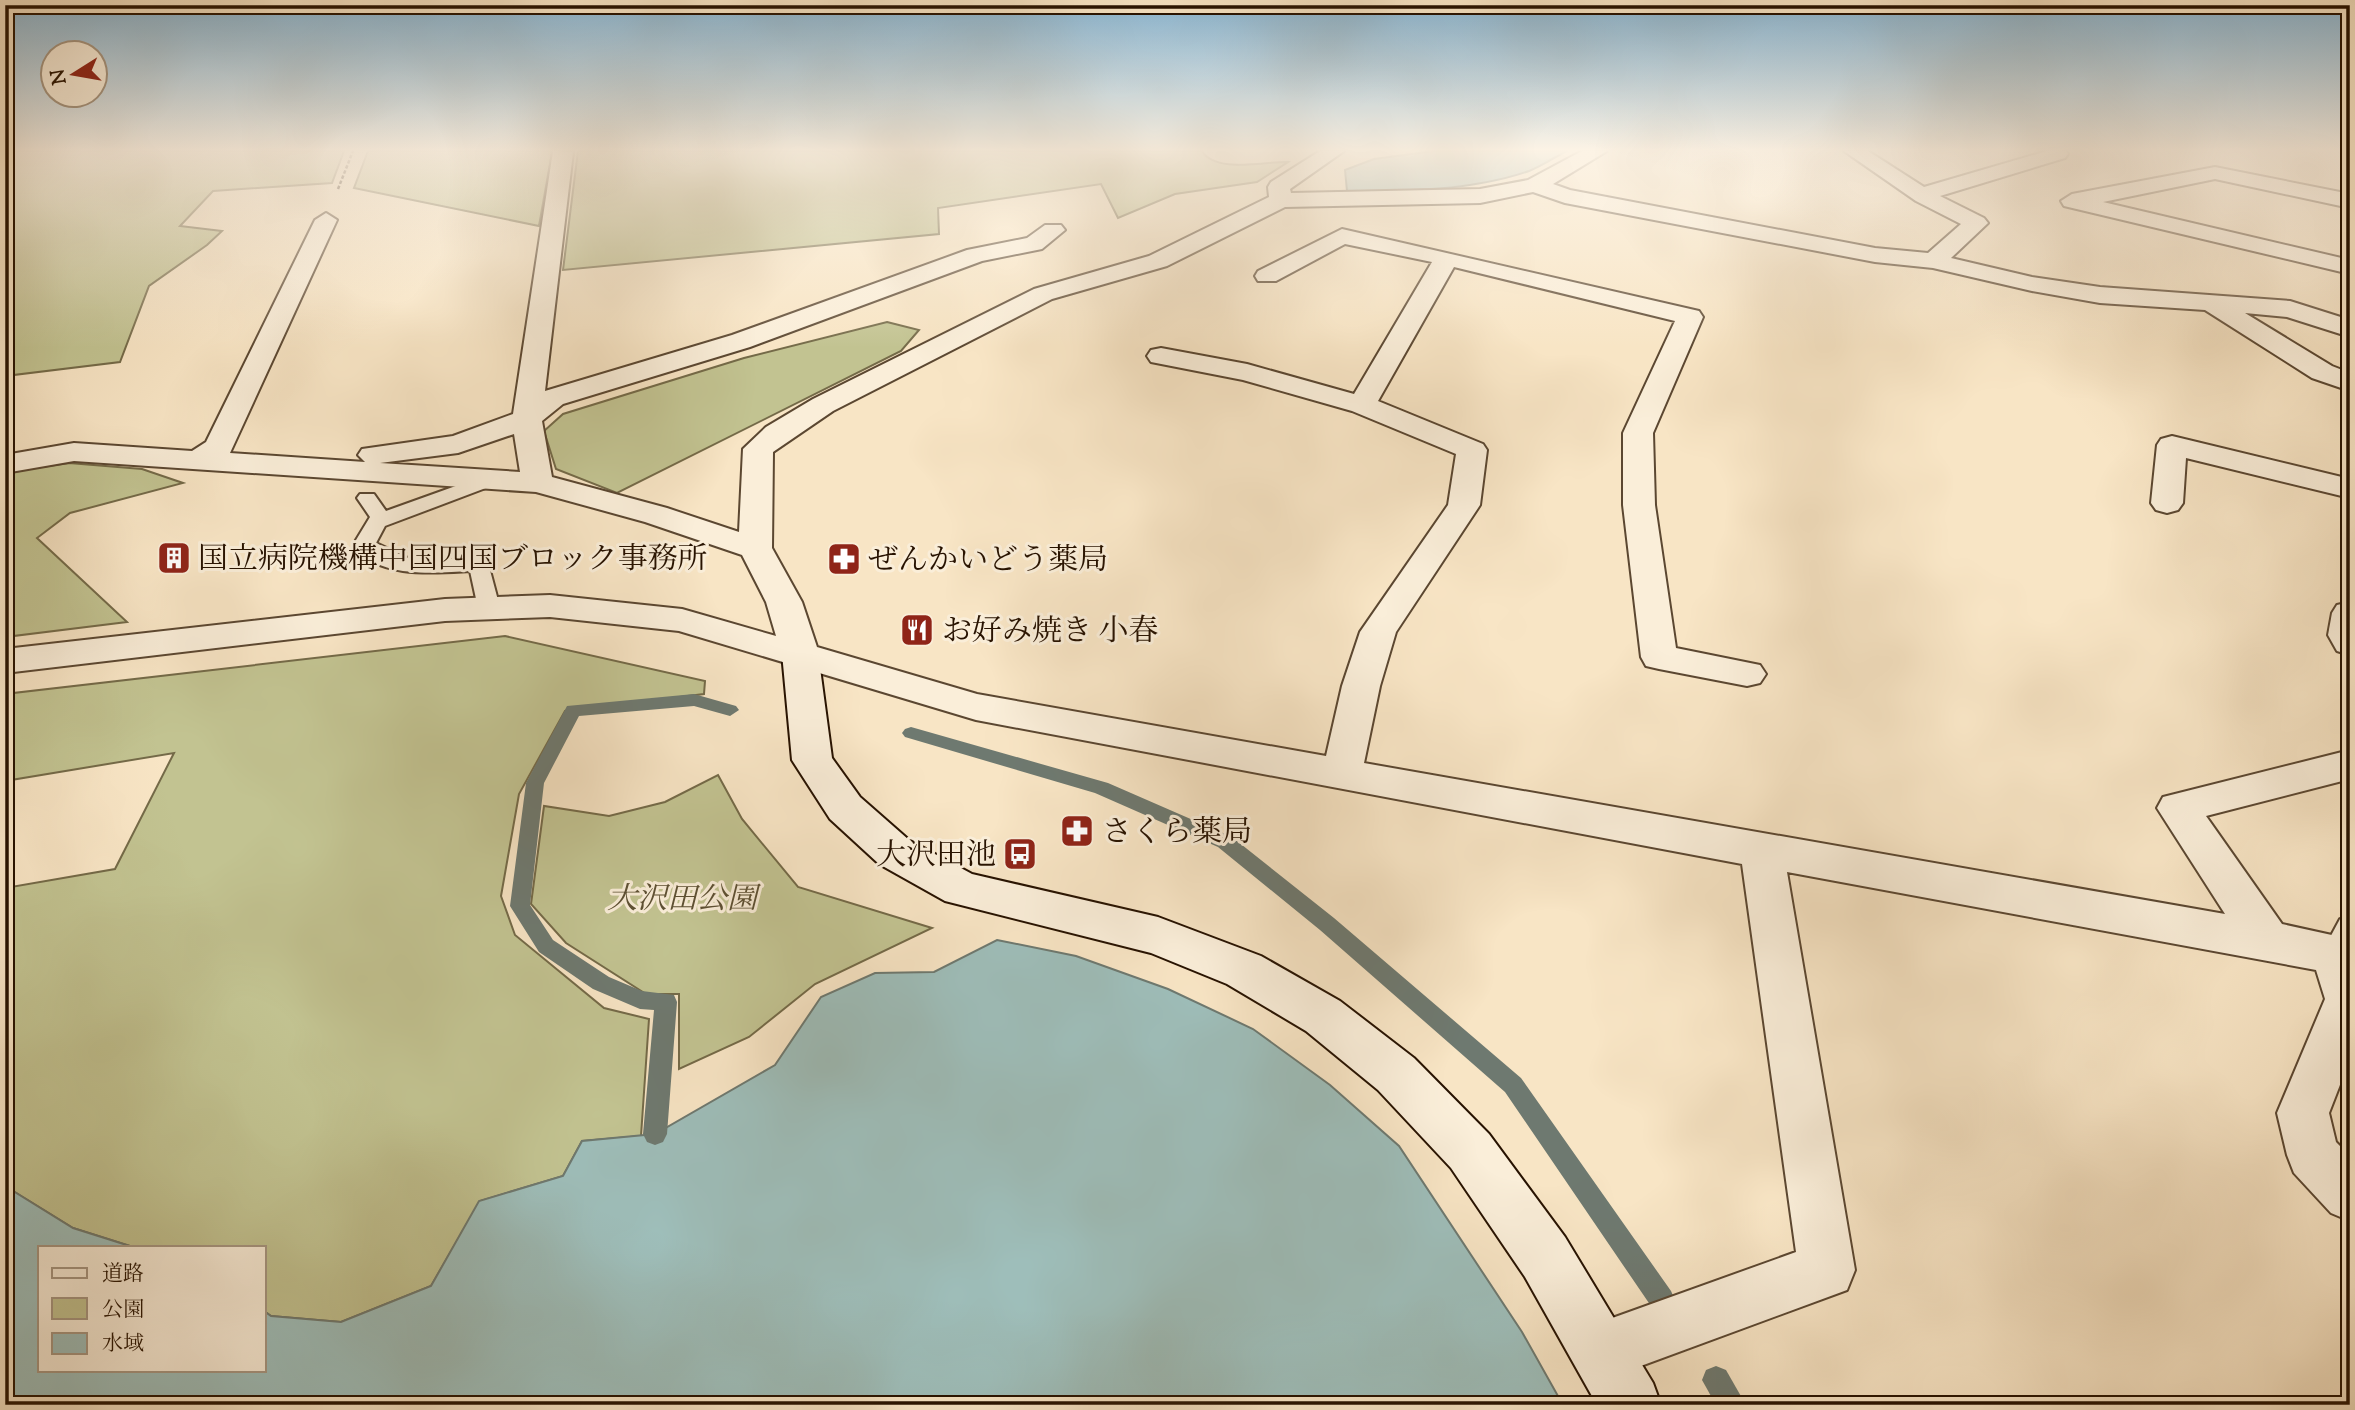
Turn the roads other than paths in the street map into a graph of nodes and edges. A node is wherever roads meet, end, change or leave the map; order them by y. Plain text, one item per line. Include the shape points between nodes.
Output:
1 (555, 217) edge
2 (1247, 217) edge
3 (1676, 217) edge
4 (1964, 217) edge
5 (2139, 217) edge
6 (326, 220) dead end
7 (1053, 230) dead end
8 (1447, 258) junction
9 (1933, 261) junction
10 (2350, 267) edge
11 (1267, 276) dead end
12 (2208, 301) junction
13 (2350, 329) edge
14 (1161, 356) dead end
15 (2350, 383) edge
16 (1362, 405) junction
17 (527, 419) junction
18 (198, 460) junction
19 (5, 464) edge
20 (340, 470) junction
21 (492, 479) junction
22 (537, 483) junction
23 (2350, 489) edge
24 (367, 498) dead end
25 (2167, 503) dead end
26 (377, 522) junction
27 (755, 548) junction
28 (489, 608) junction
29 (2350, 613) edge
30 (2350, 643) edge
31 (800, 653) junction
32 (5, 661) edge
33 (1747, 674) dead end
34 (2350, 764) edge
35 (1342, 774) junction
36 (1762, 851) junction
37 (2267, 940) junction
38 (2345, 947) edge
39 (2350, 1195) edge
40 (1600, 1352) junction
41 (1631, 1405) edge

1 - 17 street
2 - 27 street via 1158,261 1043,294 823,405 777,433 758,449
3 - 9 street via 1875,255
4 - 9 street via 1976,223
5 - 10 street
6 - 18 street via 219,447
7 - 17 street via 1034,244 976,255 741,341 553,398
8 - 11 street via 1342,236
8 - 16 street
8 - 33 street via 1690,317 1638,433 1639,505 1659,657
9 - 12 street via 2100,295
12 - 13 street via 2290,309
12 - 15 street via 2322,372
14 - 16 street via 1247,372
16 - 35 street via 1472,450 1464,505 1378,632
17 - 20 street via 458,444 357,457
17 - 22 street
18 - 19 street via 74,452
18 - 20 street
20 - 21 street
21 - 22 street
21 - 26 lane
22 - 27 street
23 - 25 street via 2170,435
24 - 26 lane via 380,517
26 - 28 lane via 364,545 386,560 408,567 479,564
27 - 31 street via 783,602
28 - 31 street via 550,606 682,620
28 - 32 street
29 - 30 street via 2346,635
31 - 35 street via 976,707
31 - 40 street via 813,760 845,807 894,852 961,889 1158,936 1244,970 1323,1016 1396,1074 1470,1151 1545,1257
34 - 37 street via 2178,808
35 - 36 street
36 - 37 street
36 - 40 street via 1827,1270
37 - 38 street
38 - 39 street via 2348,999 2302,1113 2313,1155
40 - 41 street

